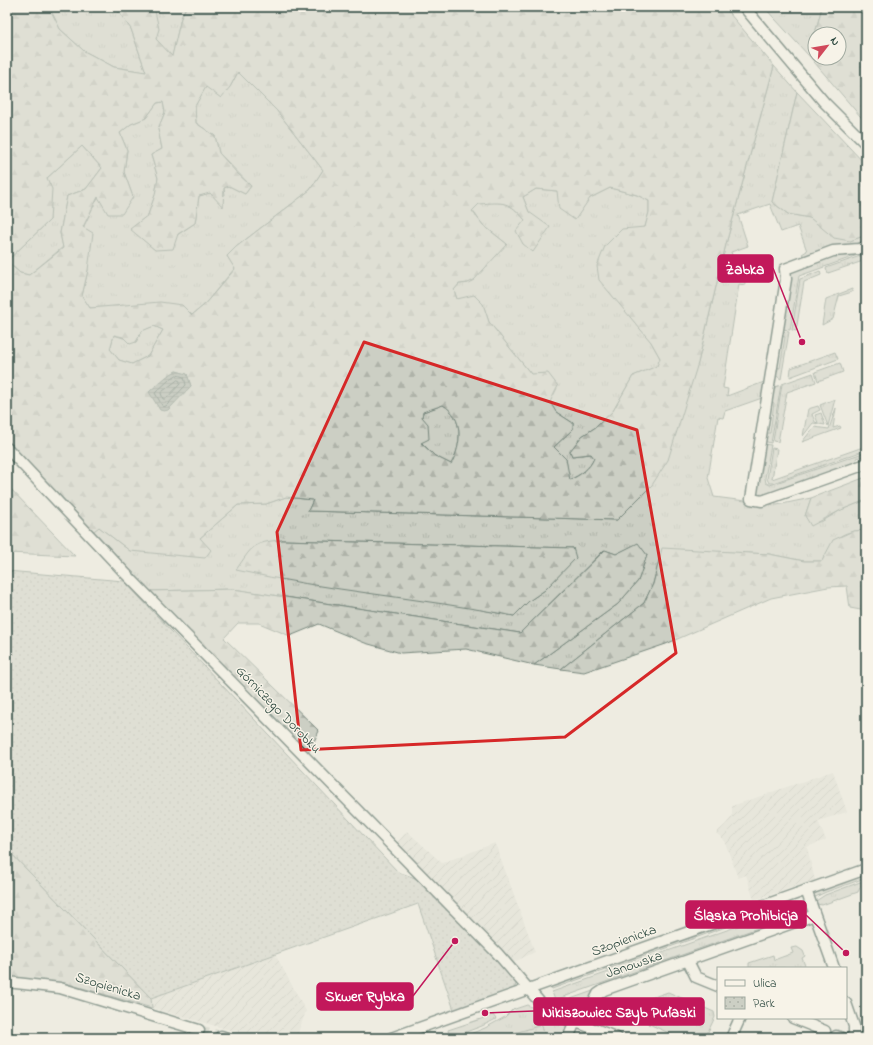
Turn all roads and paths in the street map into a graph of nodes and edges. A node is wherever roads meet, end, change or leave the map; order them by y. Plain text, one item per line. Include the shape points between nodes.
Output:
1 (744, 7) edge
2 (866, 144) edge
3 (866, 247) edge
4 (7, 448) edge
5 (866, 464) edge
6 (866, 869) edge
7 (806, 890) junction
8 (815, 915) junction
9 (688, 961) junction
10 (834, 967) edge
11 (7, 982) edge
12 (717, 986) edge
13 (531, 989) junction
14 (847, 1006) edge
15 (740, 1019) edge
16 (795, 1019) edge
17 (586, 1025) junction
18 (199, 1030) tunnel mouth
19 (825, 1031) dead end
20 (852, 1037) edge
21 (391, 1038) edge
22 (568, 1038) edge
23 (617, 1038) edge
24 (731, 1038) edge

1 - 2 street via 824,102
3 - 5 street via 833,251 785,269 786,280 750,499 762,501
4 - 13 street, Górniczego Dorobku
6 - 7 street, Szopienicka
7 - 8 street
7 - 13 street, Szopienicka
8 - 9 street, Janowska
8 - 10 street
9 - 12 street via 696,977
9 - 17 street, Janowska via 604,990 598,994
11 - 18 street, Szopienicka via 60,988
13 - 17 street, Górniczego Dorobku via 544,1007
13 - 21 street, Szopienicka
14 - 20 street via 854,1026
15 - 24 street
16 - 19 street
17 - 22 street, Janowska
17 - 23 street, Górniczego Dorobku

